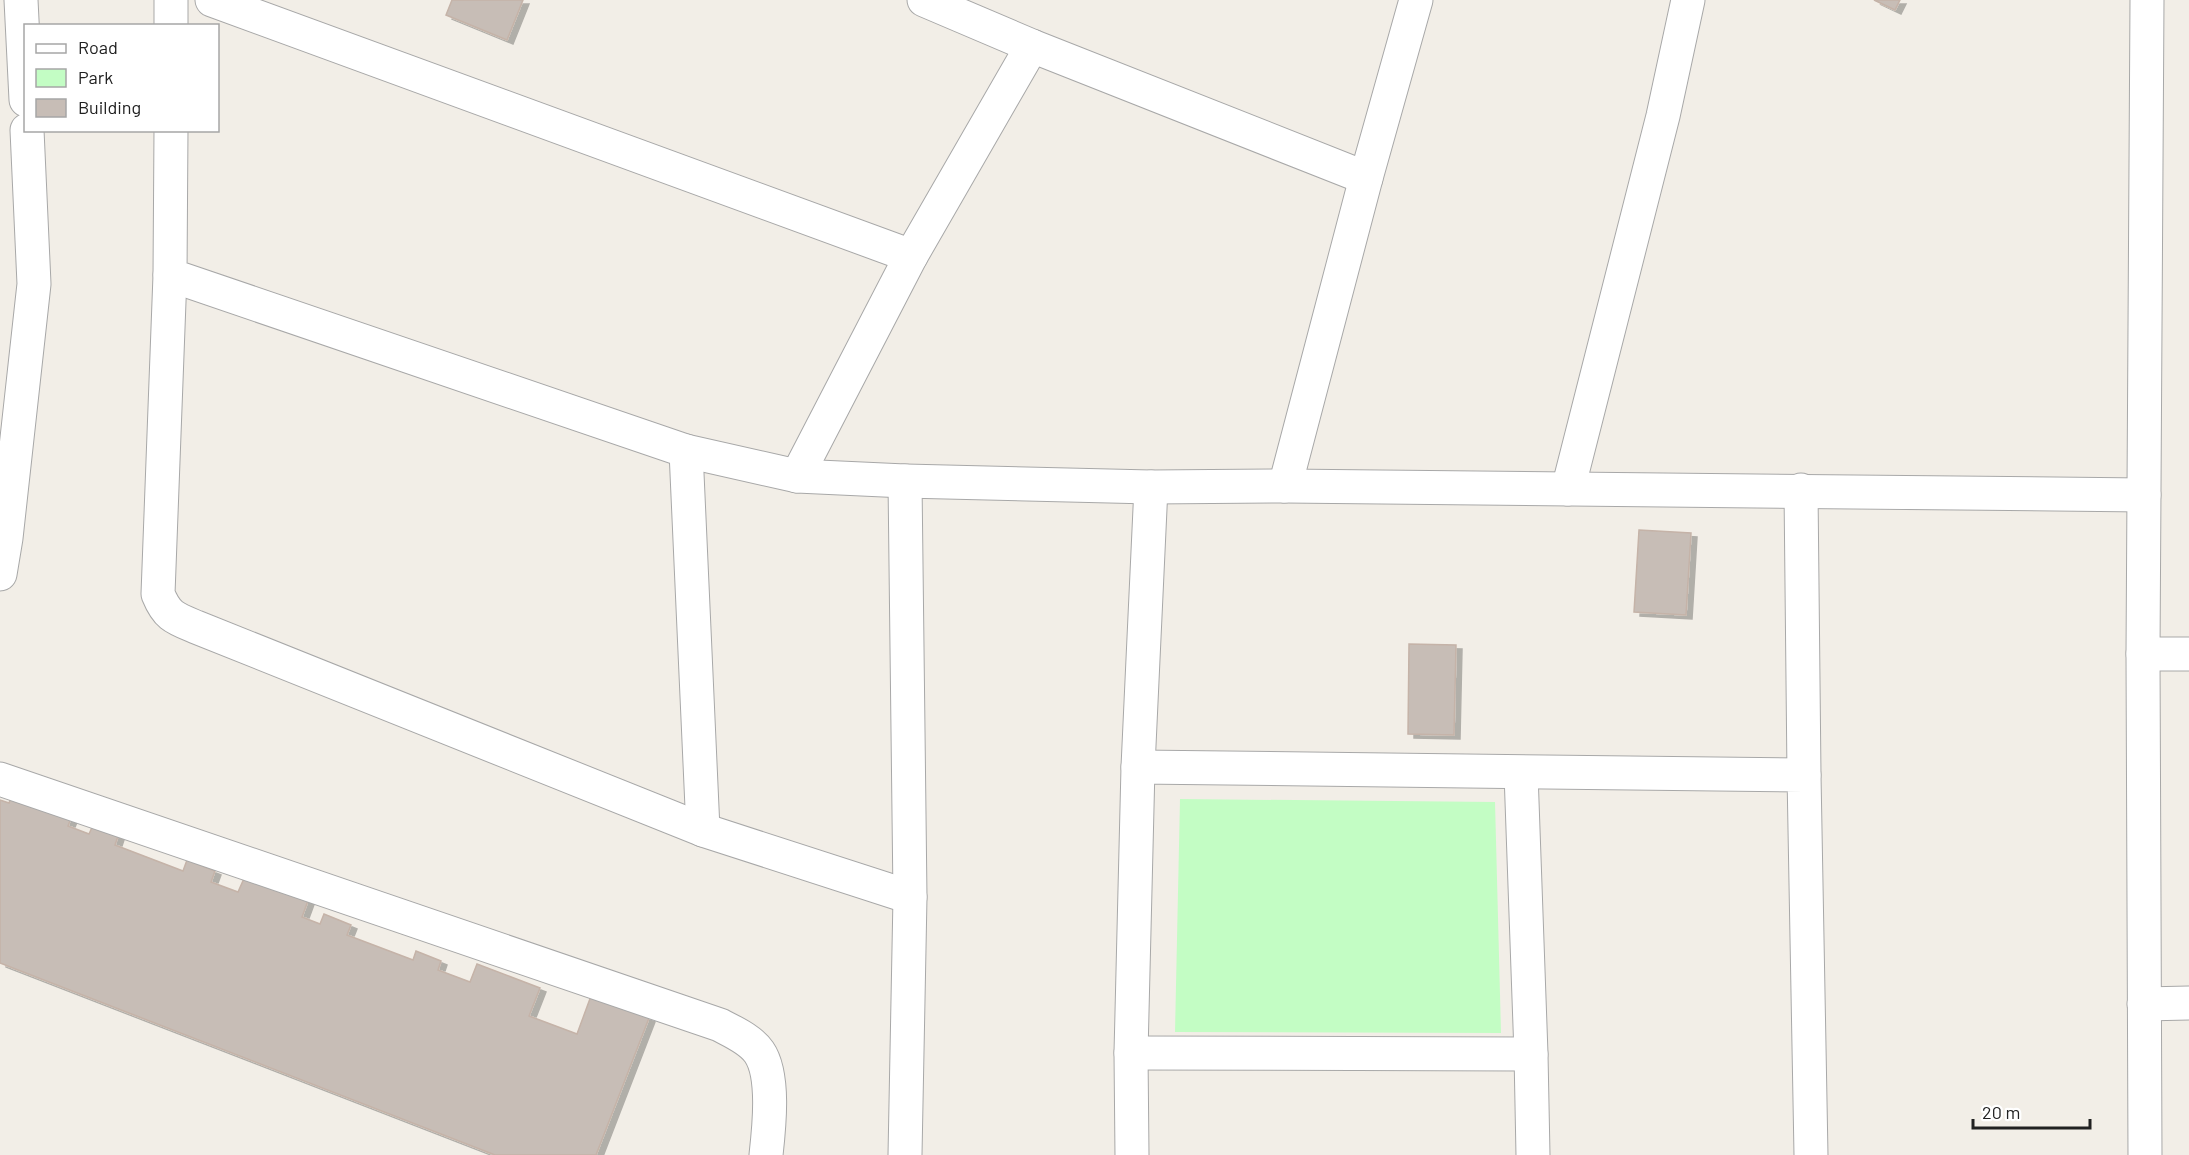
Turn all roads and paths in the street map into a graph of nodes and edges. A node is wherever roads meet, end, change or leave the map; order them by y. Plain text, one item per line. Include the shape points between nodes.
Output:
1 (21, 0) edge
2 (171, 0) edge
3 (212, 0) edge
4 (924, 0) edge
5 (1416, 0) edge
6 (1688, 0) edge
7 (2146, 0) edge
8 (171, 24) edge
9 (1032, 46) junction
10 (24, 60) edge
11 (27, 132) edge
12 (171, 132) edge
13 (1366, 178) junction
14 (911, 256) junction
15 (170, 275) junction
16 (686, 451) junction
17 (797, 476) junction
18 (905, 481) junction
19 (1285, 486) junction
20 (1151, 488) junction
21 (1568, 489) junction
22 (1801, 490) junction
23 (2144, 495) junction
24 (0, 574) edge
25 (2143, 654) junction
26 (2189, 654) edge
27 (1138, 767) junction
28 (1521, 773) junction
29 (1804, 774) junction
30 (0, 779) edge
31 (703, 830) junction
32 (910, 897) junction
33 (2189, 1003) edge
34 (2144, 1004) junction
35 (1131, 1053) junction
36 (1531, 1054) junction
37 (766, 1155) edge
38 (905, 1155) edge
39 (1132, 1155) edge
40 (1533, 1155) edge
41 (1811, 1155) edge
42 (2145, 1155) edge

1 - 10 street
2 - 8 street
3 - 14 street
4 - 9 street
5 - 13 street
6 - 21 street via 1663,116
7 - 23 street
9 - 13 street
9 - 14 street
11 - 24 street via 34,284
12 - 15 street
13 - 19 street
14 - 17 street
15 - 16 street
15 - 31 street via 158,594 164,610 195,627
16 - 17 street
16 - 31 street
17 - 18 street
18 - 20 street
18 - 32 street
19 - 20 street
19 - 21 street
20 - 27 street
21 - 22 street
22 - 23 street
22 - 29 street
23 - 25 street
25 - 26 street
25 - 34 street
27 - 28 street
27 - 35 street
28 - 29 street
28 - 36 street
29 - 41 street
30 - 37 street via 720,1025 758,1051 767,1071
31 - 32 street
32 - 38 street
33 - 34 street
34 - 42 street
35 - 36 street
35 - 39 street
36 - 40 street

